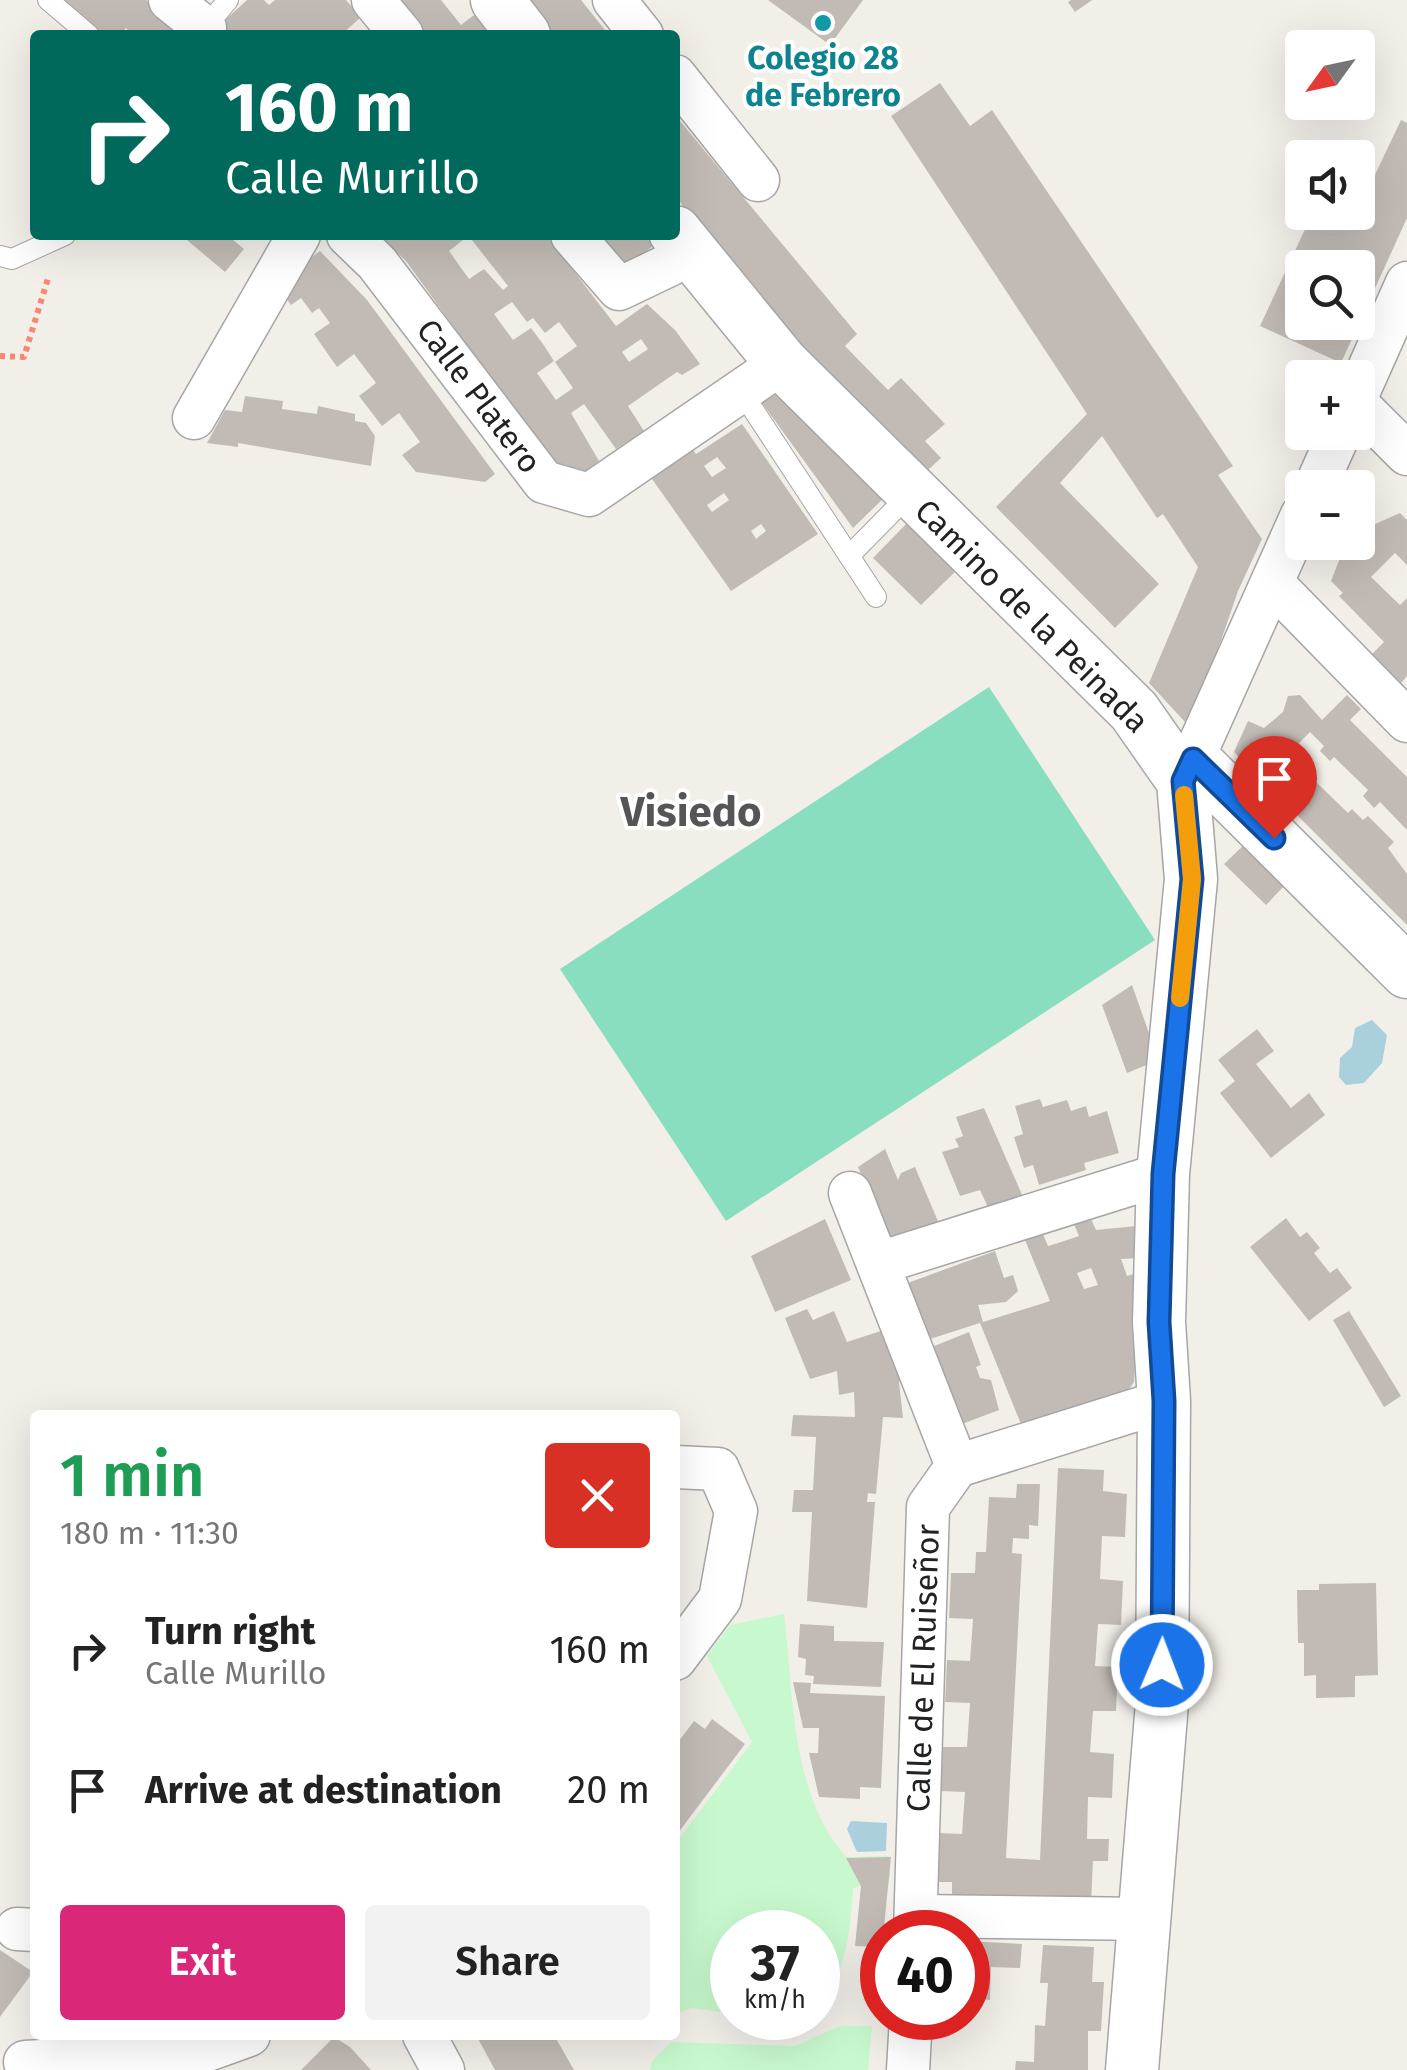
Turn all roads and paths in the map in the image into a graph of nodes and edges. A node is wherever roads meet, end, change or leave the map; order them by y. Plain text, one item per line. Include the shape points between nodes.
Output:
1 (48, 0) edge
2 (170, 0) edge
3 (372, 0) edge
4 (497, 0) edge
5 (614, 0) edge
6 (211, 21) edge
7 (83, 30) edge
8 (398, 30) edge
9 (520, 30) edge
10 (638, 30) edge
11 (680, 82) edge
12 (758, 180) dead end
13 (57, 240) edge
14 (61, 240) edge
15 (297, 240) edge
16 (353, 240) edge
17 (576, 240) edge
18 (684, 243) edge
19 (0, 256) edge
20 (1407, 284) edge
21 (0, 356) edge
22 (1373, 360) edge
23 (762, 377) junction
24 (194, 418) dead end
25 (1375, 422) edge
26 (1407, 454) edge
27 (910, 494) junction
28 (1285, 554) edge
29 (849, 556) junction
30 (1272, 583) junction
31 (876, 597) dead end
32 (1407, 720) edge
33 (1188, 770) junction
34 (1407, 972) edge
35 (1163, 1174) junction
36 (850, 1194) dead end
37 (879, 1262) junction
38 (1164, 1401) junction
39 (957, 1466) junction
40 (680, 1467) edge
41 (680, 1651) edge
42 (915, 1910) edge
43 (1144, 1919) junction
44 (990, 1922) edge
45 (235, 2040) edge
46 (427, 2040) edge
47 (910, 2040) edge
48 (21, 2059) edge
49 (443, 2070) edge
50 (908, 2070) edge
51 (1132, 2070) edge

1 - 7 lane
2 - 6 street
3 - 8 street
4 - 9 street
5 - 10 street
11 - 12 street
13 - 19 lane via 12,259
14 - 21 path via 24,357
15 - 24 street
16 - 23 street, Calle Platero via 544,482 589,495
17 - 18 street via 619,290
18 - 23 street, Camino de la Peinada
20 - 22 street
23 - 27 street, Camino de la Peinada
23 - 29 lane
25 - 26 street
27 - 29 lane
27 - 33 street, Camino de la Peinada
28 - 30 street
29 - 31 lane
30 - 32 street
30 - 33 street
33 - 34 street
33 - 35 street, Camino de la Peinada via 1192,879
35 - 37 street
35 - 38 street, Camino de la Peinada
36 - 37 street
37 - 39 street
38 - 39 street
38 - 43 street, Camino de la Peinada via 1162,1703
39 - 42 street, Calle de El Ruiseñor via 928,1507
40 - 41 street via 718,1469 736,1511 720,1599
43 - 44 street
43 - 51 street, Camino de la Peinada
45 - 48 street via 202,2052
46 - 49 street
47 - 50 street

